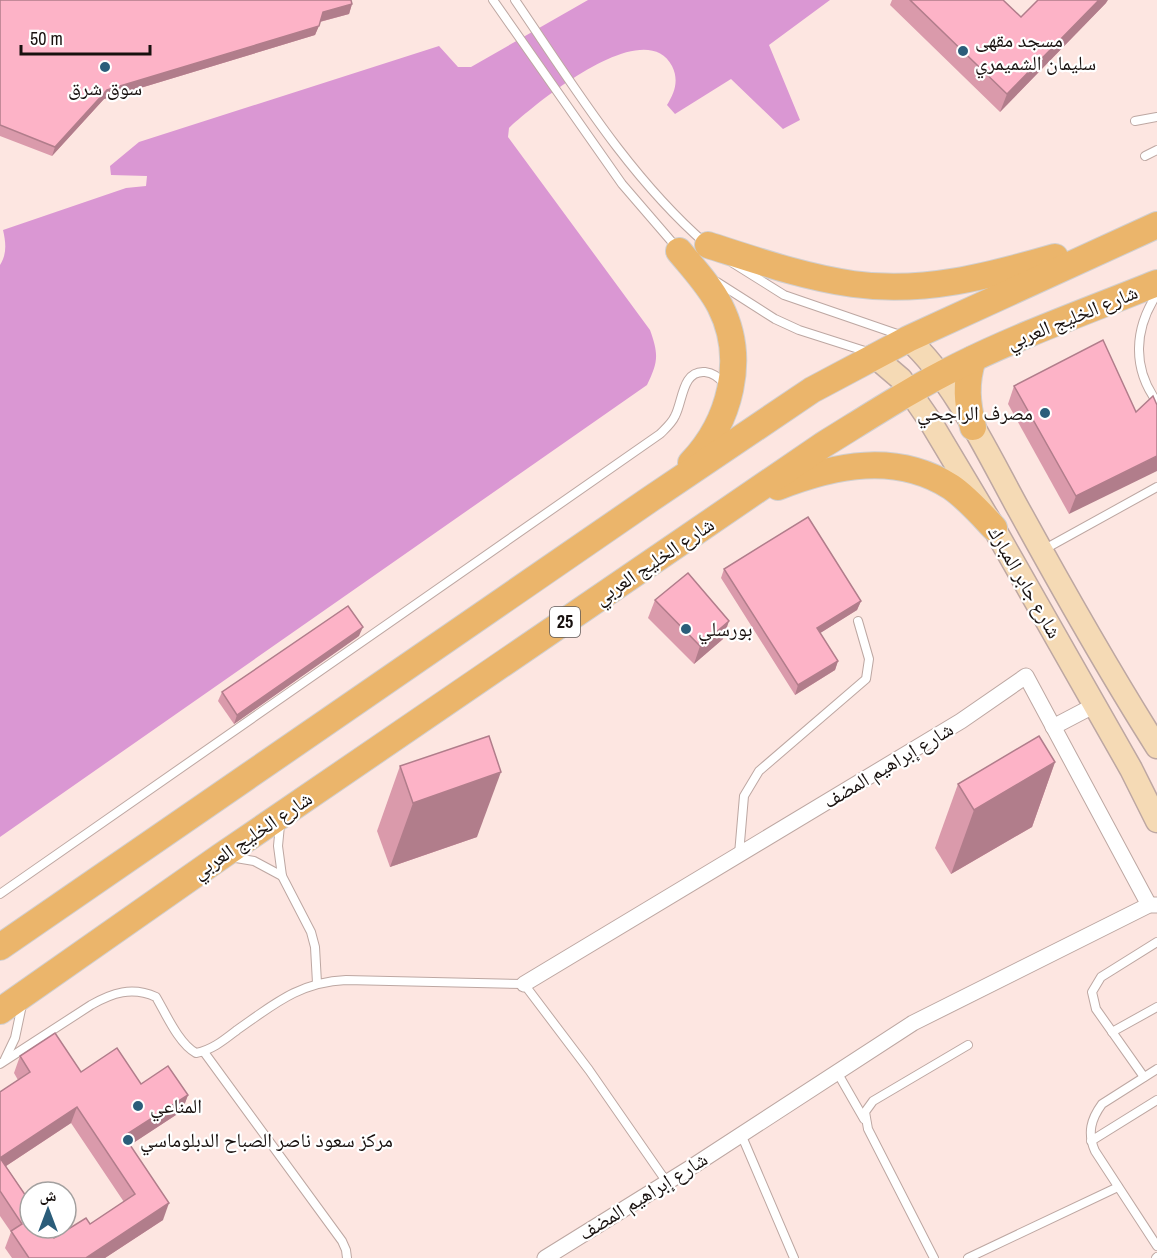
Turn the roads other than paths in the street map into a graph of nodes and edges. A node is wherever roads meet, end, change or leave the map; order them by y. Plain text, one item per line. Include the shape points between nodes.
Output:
1 (493, 0) edge
2 (517, 3) edge
3 (1157, 117) edge
4 (1135, 121) dead end
5 (1157, 150) edge
6 (1145, 156) dead end
7 (1148, 229) edge
8 (708, 245) junction
9 (679, 251) junction
10 (1157, 283) edge
11 (1157, 294) edge
12 (908, 339) junction
13 (874, 356) junction
14 (973, 359) junction
15 (940, 375) junction
16 (910, 391) junction
17 (729, 393) junction
18 (1157, 402) edge
19 (973, 427) junction
20 (1157, 487) edge
21 (649, 500) junction
22 (734, 506) junction
23 (994, 528) junction
24 (1042, 551) junction
25 (858, 621) dead end
26 (1095, 705) junction
27 (1053, 727) junction
28 (1157, 747) edge
29 (1155, 809) edge
30 (285, 813) junction
31 (738, 855) junction
32 (220, 857) junction
33 (282, 876) junction
34 (1157, 891) edge
35 (0, 894) edge
36 (1154, 908) edge
37 (1157, 942) edge
38 (0, 947) edge
39 (317, 983) junction
40 (524, 984) junction
41 (26, 994) junction
42 (1157, 1007) edge
43 (0, 1011) edge
44 (1112, 1032) junction
45 (968, 1045) dead end
46 (204, 1052) junction
47 (1, 1064) edge
48 (1157, 1069) edge
49 (837, 1072) junction
50 (1144, 1077) junction
51 (1157, 1100) edge
52 (865, 1120) junction
53 (741, 1134) junction
54 (1091, 1141) junction
55 (666, 1181) junction
56 (1118, 1187) junction
57 (1157, 1246) edge
58 (347, 1254) edge
59 (354, 1258) edge
60 (545, 1258) edge
61 (795, 1258) edge
62 (934, 1258) edge
63 (968, 1258) edge

1 - 9 lane via 622,184
2 - 8 lane via 651,190
3 - 4 lane
5 - 6 lane
7 - 8 main road via 981,277 906,287 823,279
7 - 12 main road
8 - 12 lane via 784,295
9 - 13 lane via 712,279 775,319
9 - 17 main road via 711,291 732,338
10 - 14 main road, شارع الخليج العربي / 25
11 - 18 lane via 1144,320 1138,356 1146,385
12 - 13 main road
12 - 15 main road, شارع جابر المبارك
13 - 16 main road, شارع جابر المبارك
13 - 21 main road via 812,390
14 - 15 main road, شارع الخليج العربي / 25
14 - 19 main road via 967,397
15 - 16 main road, شارع الخليج العربي / 25
15 - 19 main road, شارع جابر المبارك
16 - 22 main road, شارع الخليج العربي / 25
16 - 23 main road, شارع جابر المبارك
17 - 21 main road via 725,411 706,447
17 - 35 lane via 713,374 693,374 674,419 660,434
19 - 24 main road, شارع جابر المبارك
20 - 24 lane
21 - 38 main road
22 - 23 main road via 820,473 844,467 888,465 921,472 951,487
22 - 30 main road, شارع الخليج العربي / 25
23 - 26 main road, شارع جابر المبارك
24 - 28 main road, شارع جابر المبارك
25 - 31 lane via 869,659 866,679 759,771 744,796
26 - 27 street
26 - 29 main road, شارع جابر المبارك
27 - 31 street, شارع إبراهيم المضف via 1026,676 961,721
27 - 36 street, شارع إبراهيم المضف
30 - 32 main road, شارع الخليج العربي / 25
30 - 33 lane via 278,838
31 - 40 street, شارع إبراهيم المضف
32 - 33 lane via 254,861
32 - 41 main road, شارع الخليج العربي / 25
33 - 39 lane via 311,932
34 - 36 street
36 - 49 street, شارع إبراهيم المضف via 913,1023
37 - 44 lane via 1093,986 1093,1004
39 - 40 lane via 346,980
39 - 46 lane via 285,997
40 - 55 lane
41 - 43 main road, شارع الخليج العربي / 25
41 - 47 lane via 10,1052
42 - 44 lane
44 - 50 lane
45 - 52 lane via 873,1101 865,1112
46 - 47 lane via 188,1049 156,997 128,991 91,1005
46 - 58 lane via 342,1241
48 - 50 lane
49 - 52 lane
49 - 53 street, شارع إبراهيم المضف
50 - 54 lane via 1102,1104 1092,1122
51 - 54 lane
52 - 62 lane
53 - 55 street, شارع إبراهيم المضف
53 - 61 lane
54 - 56 lane
55 - 60 street, شارع إبراهيم المضف
56 - 57 lane
56 - 63 lane
58 - 59 lane

